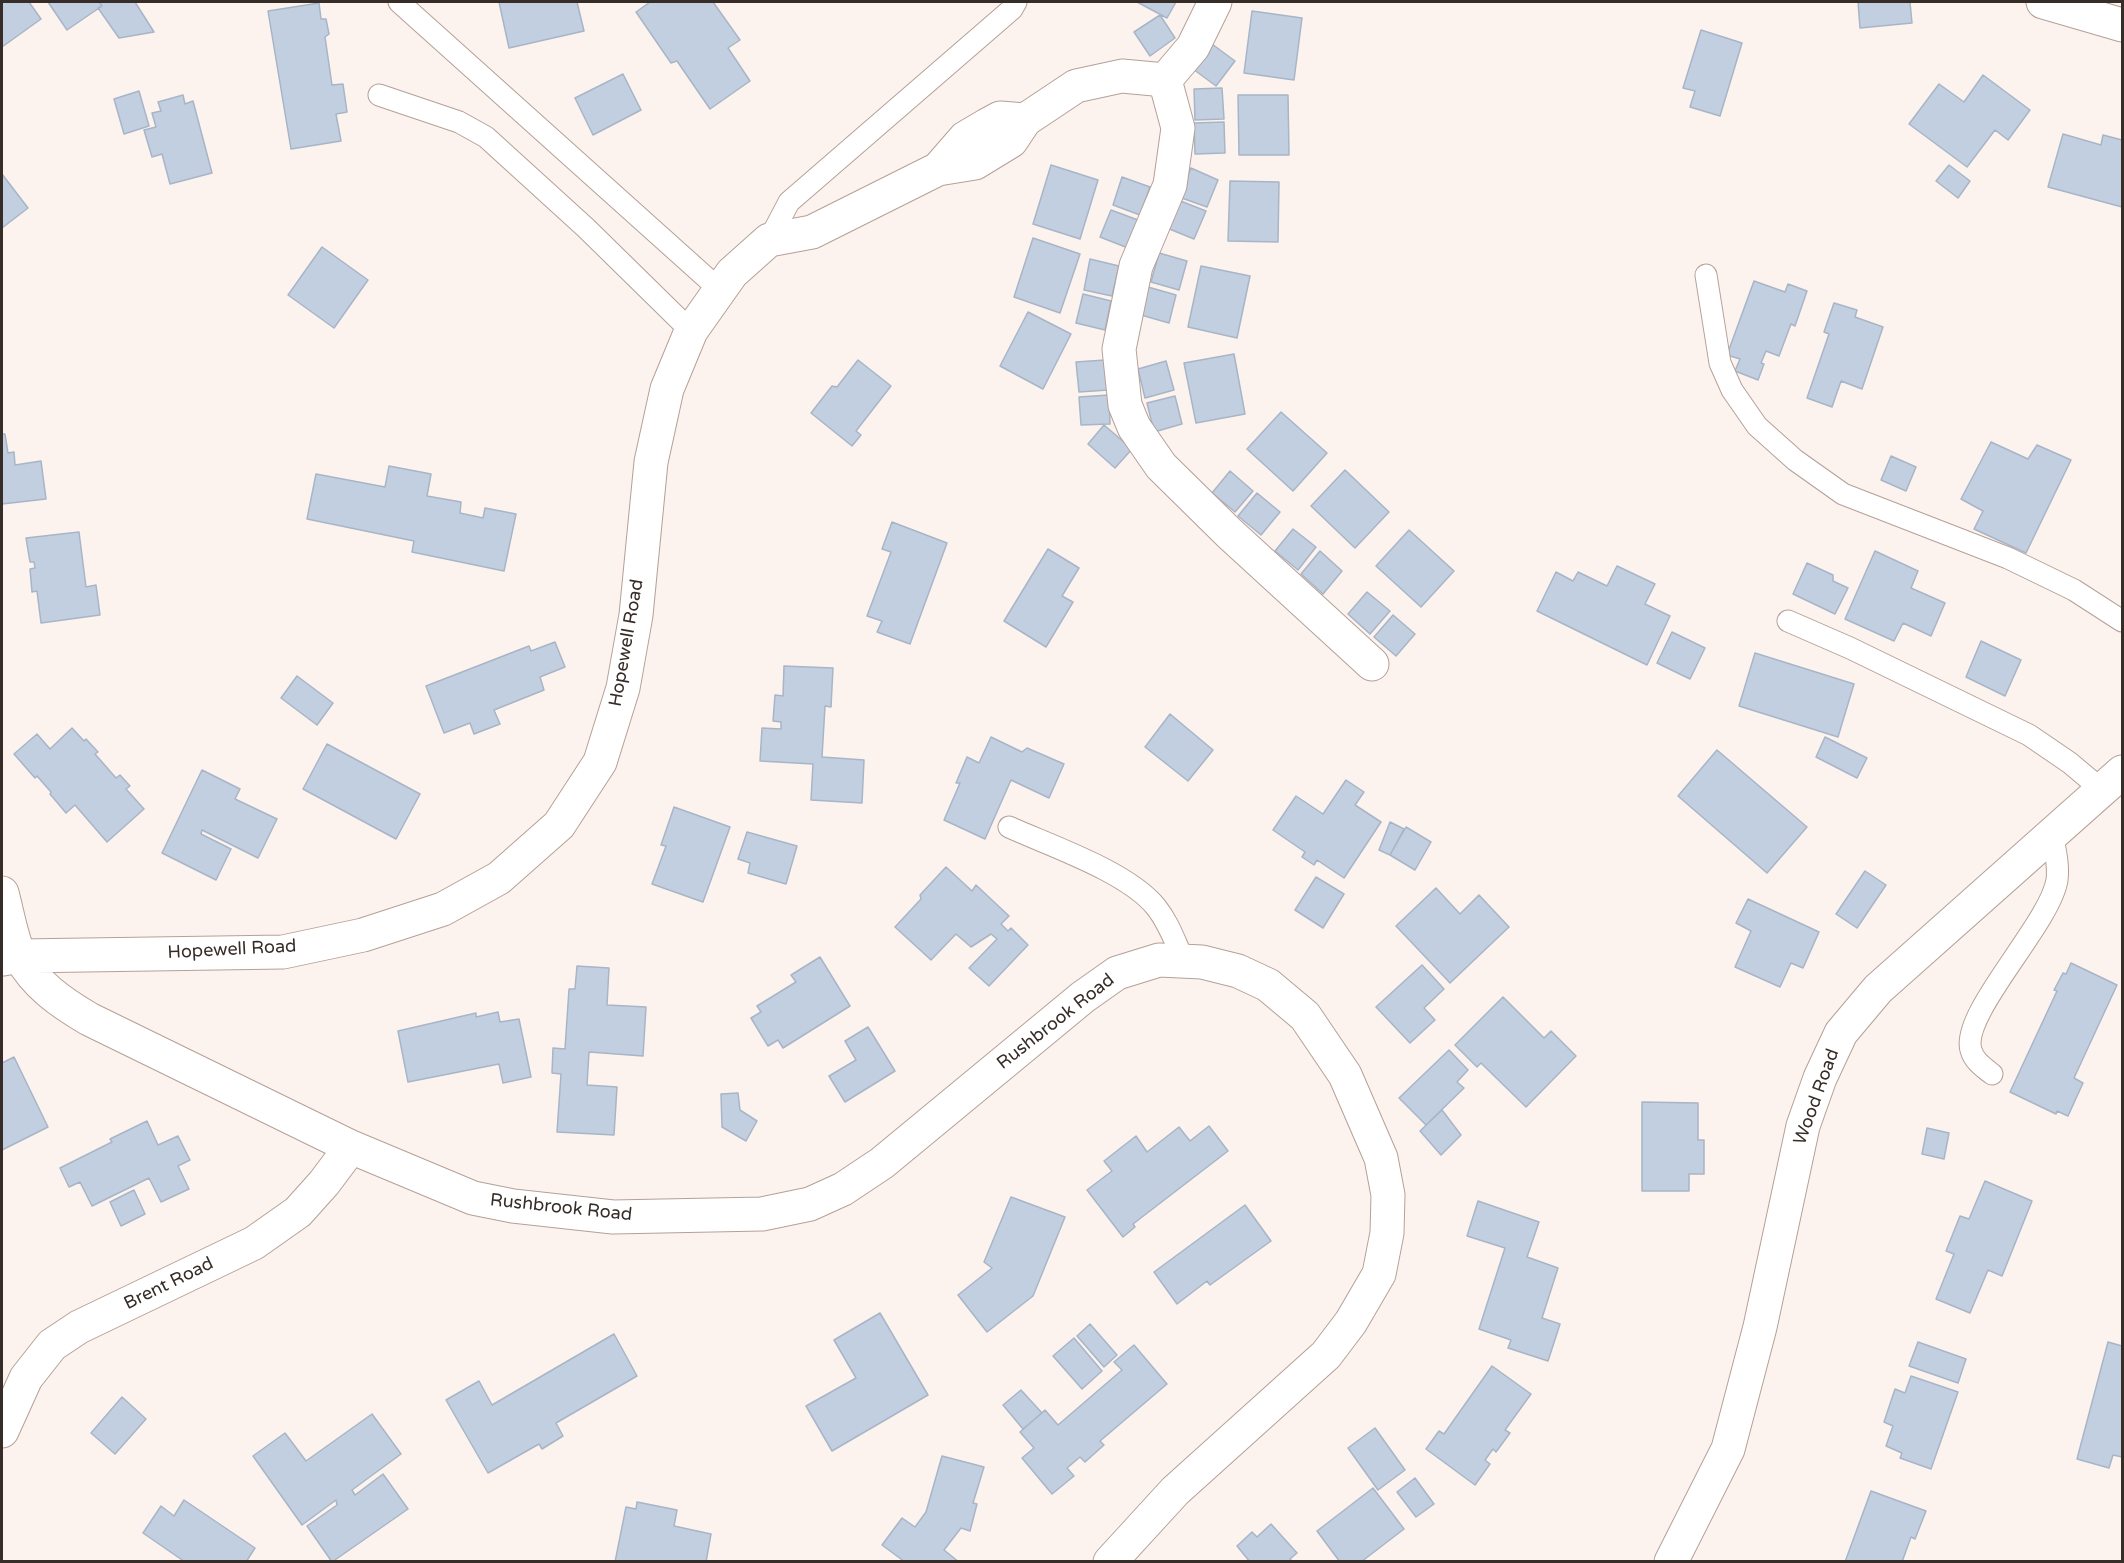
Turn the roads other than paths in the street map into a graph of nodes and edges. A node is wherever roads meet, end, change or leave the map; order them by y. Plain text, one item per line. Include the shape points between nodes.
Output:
1 (399, 2) edge
2 (1016, 2) edge
3 (1215, 2) edge
4 (2043, 2) edge
5 (2122, 25) edge
6 (1164, 80) junction
7 (379, 95) dead end
8 (769, 240) junction
9 (1706, 275) dead end
10 (720, 290) junction
11 (691, 331) junction
12 (1788, 621) dead end
13 (2122, 621) edge
14 (1372, 664) dead end
15 (2112, 781) edge
16 (1009, 827) dead end
17 (2052, 834) junction
18 (2, 893) edge
19 (11, 957) edge
20 (1184, 961) junction
21 (1992, 1074) dead end
22 (351, 1147) junction
23 (2, 1431) edge
24 (1110, 1562) edge
25 (1671, 1562) edge

1 - 10 lane
2 - 8 lane via 789,202
3 - 6 street via 1193,47
4 - 5 street
6 - 8 street via 1122,76 1076,86 1025,120 1000,118 964,138 938,169 812,232
6 - 14 street via 1178,128 1170,185 1136,266 1119,349 1125,405 1134,427 1161,466
7 - 11 lane via 459,122 486,137
8 - 10 street, Hopewell Road via 732,273
9 - 13 lane via 1720,363 1732,390 1757,426 1795,460 1843,494 2008,558 2074,590
10 - 11 street, Hopewell Road
11 - 19 street, Hopewell Road via 667,388 651,462 636,615 623,688 600,762 559,825 499,878 443,909 363,935 283,951
12 - 15 lane via 2029,735 2070,763
15 - 17 street, Wood Road
16 - 20 lane via 1133,885 1166,921
17 - 21 lane via 2057,881 2048,905 1980,1012 1970,1036 1970,1049 1976,1061
17 - 25 street, Wood Road via 1878,989 1841,1033 1803,1126 1760,1327 1728,1449
18 - 19 street
19 - 22 street via 63,1004 89,1019
20 - 22 street, Rushbrook Road via 1159,960 1117,973 882,1163 843,1189 810,1204 762,1214 613,1217 513,1206 473,1198
20 - 24 street, Rushbrook Road via 1238,971 1268,985 1305,1016 1345,1075 1381,1158 1388,1195 1387,1233 1379,1274 1326,1355 1175,1491
22 - 23 street, Brent Road via 298,1212 254,1243 79,1327 52,1345 26,1378

